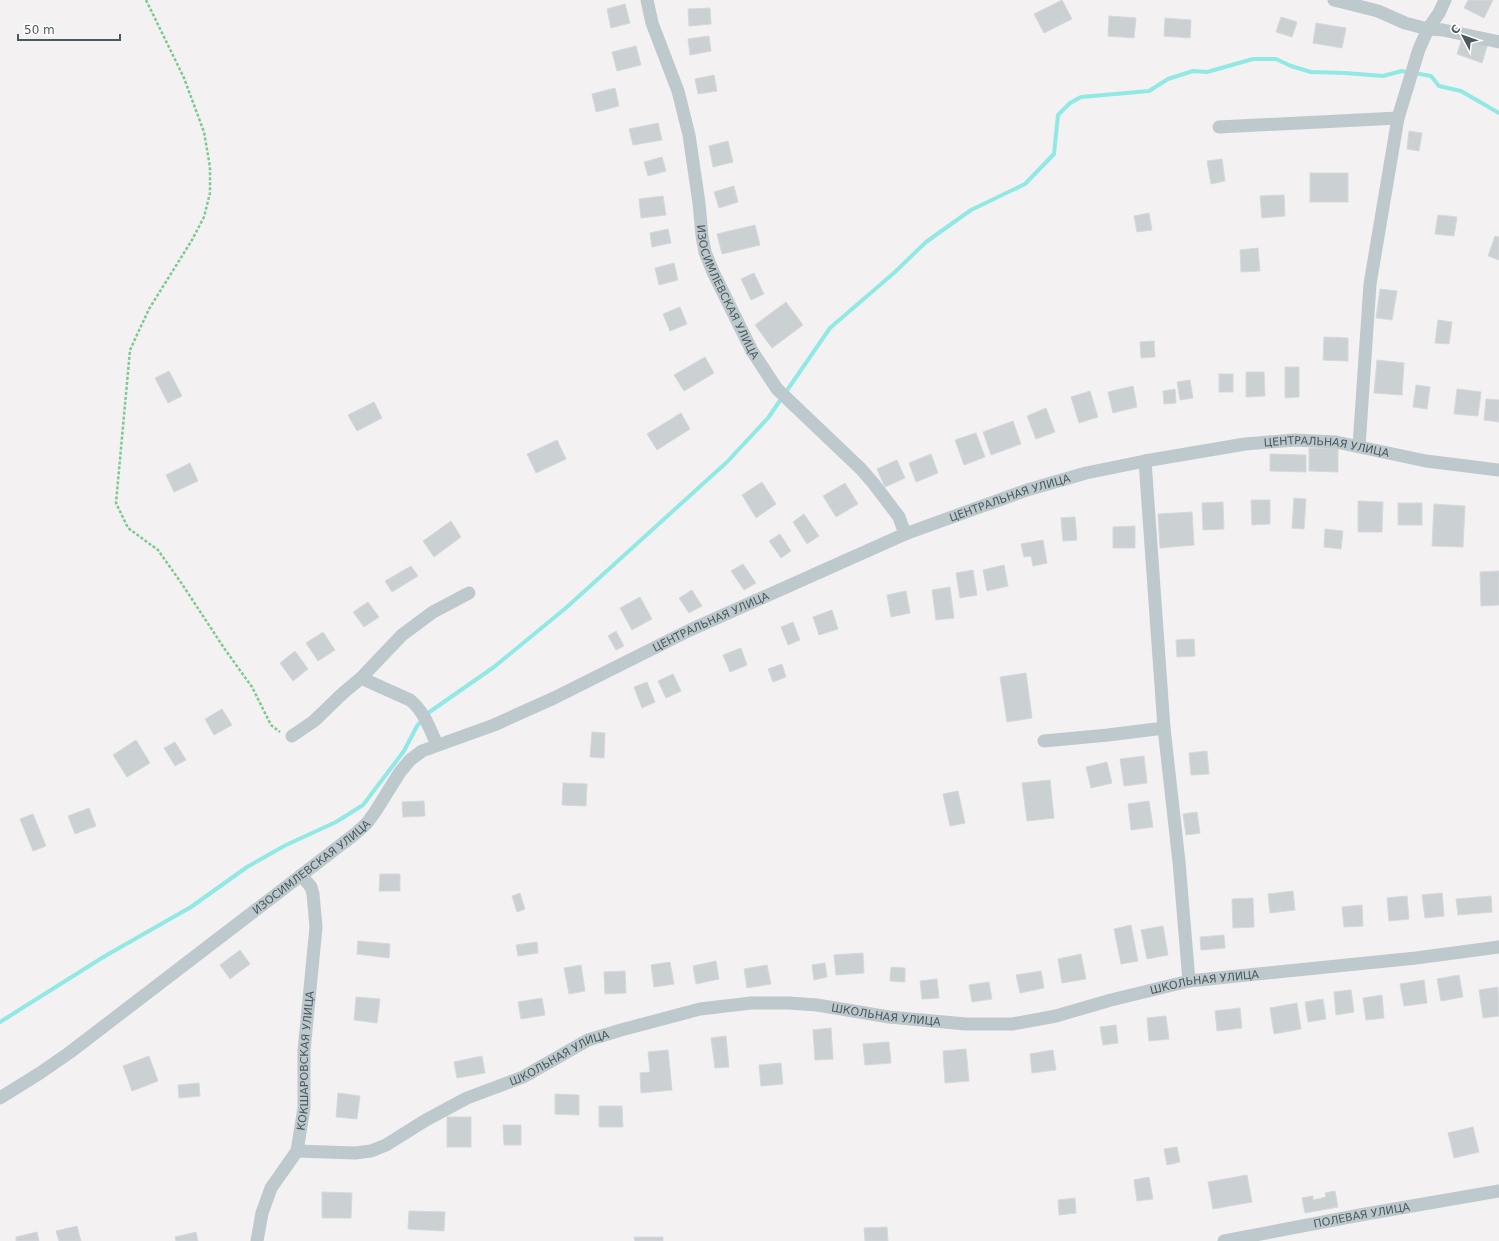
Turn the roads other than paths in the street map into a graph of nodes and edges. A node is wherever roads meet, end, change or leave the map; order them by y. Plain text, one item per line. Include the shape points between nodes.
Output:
1 (648, 0) edge
2 (1334, 0) edge
3 (1444, 0) edge
4 (1428, 29) junction
5 (1499, 42) edge
6 (1398, 118) junction
7 (1220, 127) dead end
8 (1359, 446) junction
9 (1145, 461) junction
10 (1499, 470) edge
11 (906, 534) junction
12 (469, 593) dead end
13 (361, 678) junction
14 (554, 698) joint
15 (1164, 728) junction
16 (292, 736) road end
17 (1044, 740) dead end
18 (437, 745) junction
19 (301, 874) junction
20 (1499, 947) edge
21 (1189, 981) junction
22 (0, 1098) edge
23 (297, 1151) junction
24 (1499, 1191) edge
25 (257, 1241) edge
26 (1224, 1241) edge

1 - 11 street, ИЗОСИМЛЕВСКАЯ УЛИЦА via 652,23 680,98 689,135 702,236 713,272 752,351 777,389 874,484 899,517
2 - 4 street via 1378,11 1405,23
3 - 4 street
4 - 5 street
4 - 6 street via 1419,49
6 - 7 street
6 - 8 street via 1370,284
8 - 9 street, ЦЕНТРАЛЬНАЯ УЛИЦА via 1295,440 1245,444
8 - 10 street, ЦЕНТРАЛЬНАЯ УЛИЦА via 1426,461
9 - 11 street, ЦЕНТРАЛЬНАЯ УЛИЦА via 1086,473 1028,490
9 - 15 street
11 - 14 street, ЦЕНТРАЛЬНАЯ УЛИЦА via 690,630
12 - 13 street via 433,612 402,635
13 - 16 street via 314,721
13 - 18 street via 415,704 428,722
14 - 18 street, ИЗОСИМЛЕВСКАЯ УЛИЦА via 494,725
15 - 17 street
15 - 21 street
18 - 19 street, ИЗОСИМЛЕВСКАЯ УЛИЦА via 410,760 367,823
19 - 22 street, ИЗОСИМЛЕВСКАЯ УЛИЦА via 69,1052
19 - 23 street, КОКШАРОВСКАЯ УЛИЦА via 313,894 316,927 304,1051 304,1108
20 - 21 street, ШКОЛЬНАЯ УЛИЦА
21 - 23 street, ШКОЛЬНАЯ УЛИЦА via 1056,1016 1012,1024 966,1024 889,1017 790,1003 751,1003 700,1009 588,1040 523,1077 467,1098 371,1150 355,1153
23 - 25 street, КОКШАРОВСКАЯ УЛИЦА via 271,1188 262,1213
24 - 26 street, ПОЛЕВАЯ УЛИЦА

